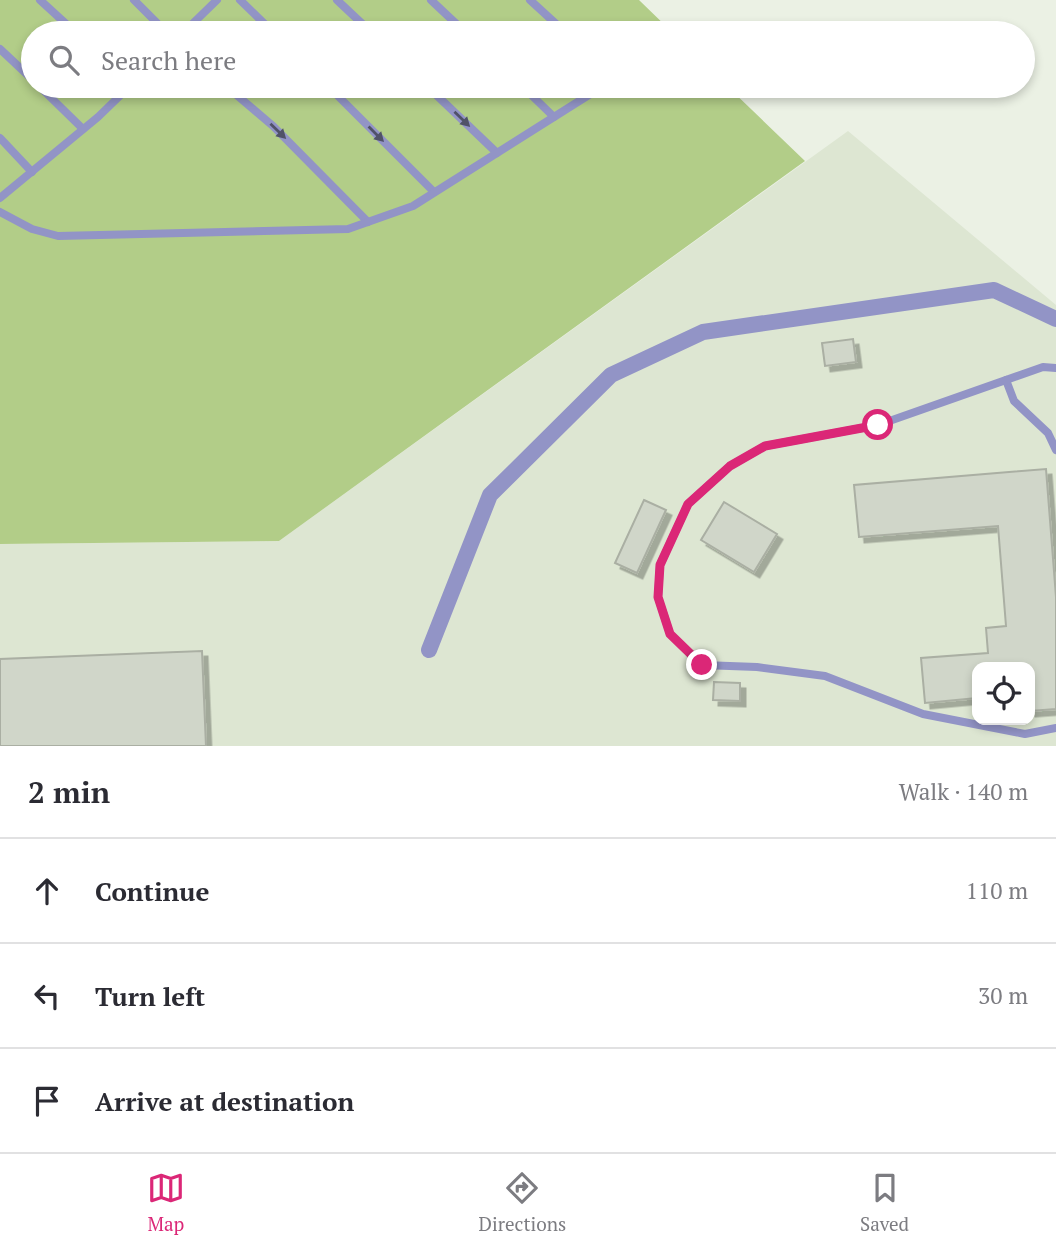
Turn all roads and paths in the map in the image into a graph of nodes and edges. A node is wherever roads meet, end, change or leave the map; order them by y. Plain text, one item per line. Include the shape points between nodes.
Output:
1 (40, 0) edge
2 (134, 0) edge
3 (217, 0) edge
4 (240, 0) edge
5 (337, 0) edge
6 (432, 0) edge
7 (530, 0) edge
8 (63, 21) edge
9 (155, 21) edge
10 (195, 21) edge
11 (262, 21) edge
12 (359, 21) edge
13 (454, 21) edge
14 (553, 21) edge
15 (0, 49) edge
16 (21, 69) edge
17 (51, 98) edge
18 (118, 98) edge
19 (240, 98) edge
20 (340, 98) edge
21 (440, 98) edge
22 (534, 98) edge
23 (584, 98) edge
24 (554, 117) junction
25 (83, 130) junction
26 (0, 138) edge
27 (497, 153) junction
28 (32, 172) junction
29 (434, 192) junction
30 (0, 198) edge
31 (0, 212) edge
32 (368, 222) junction
33 (1056, 319) edge
34 (1056, 368) edge
35 (1006, 380) junction
36 (1056, 450) edge
37 (429, 650) dead end
38 (1056, 728) edge

1 - 8 lane
2 - 9 lane
3 - 10 lane
4 - 11 lane
5 - 12 lane
6 - 13 lane
7 - 14 lane
15 - 16 lane
17 - 25 lane
18 - 25 lane
19 -> 32 lane
20 -> 29 lane
21 -> 27 lane
22 - 24 lane
23 - 24 lane
24 - 27 lane
25 - 28 lane
26 - 28 lane
27 - 29 lane
28 - 30 lane
29 - 32 lane via 412,206
31 - 32 lane via 58,236 348,229
33 - 37 street via 994,290 703,332 611,375 490,495
34 - 35 lane via 1043,367
35 - 36 lane via 1014,401 1048,433
35 - 38 lane via 878,425 765,446 730,466 688,504 660,565 658,597 670,634 702,665 825,676 923,714 1025,734

